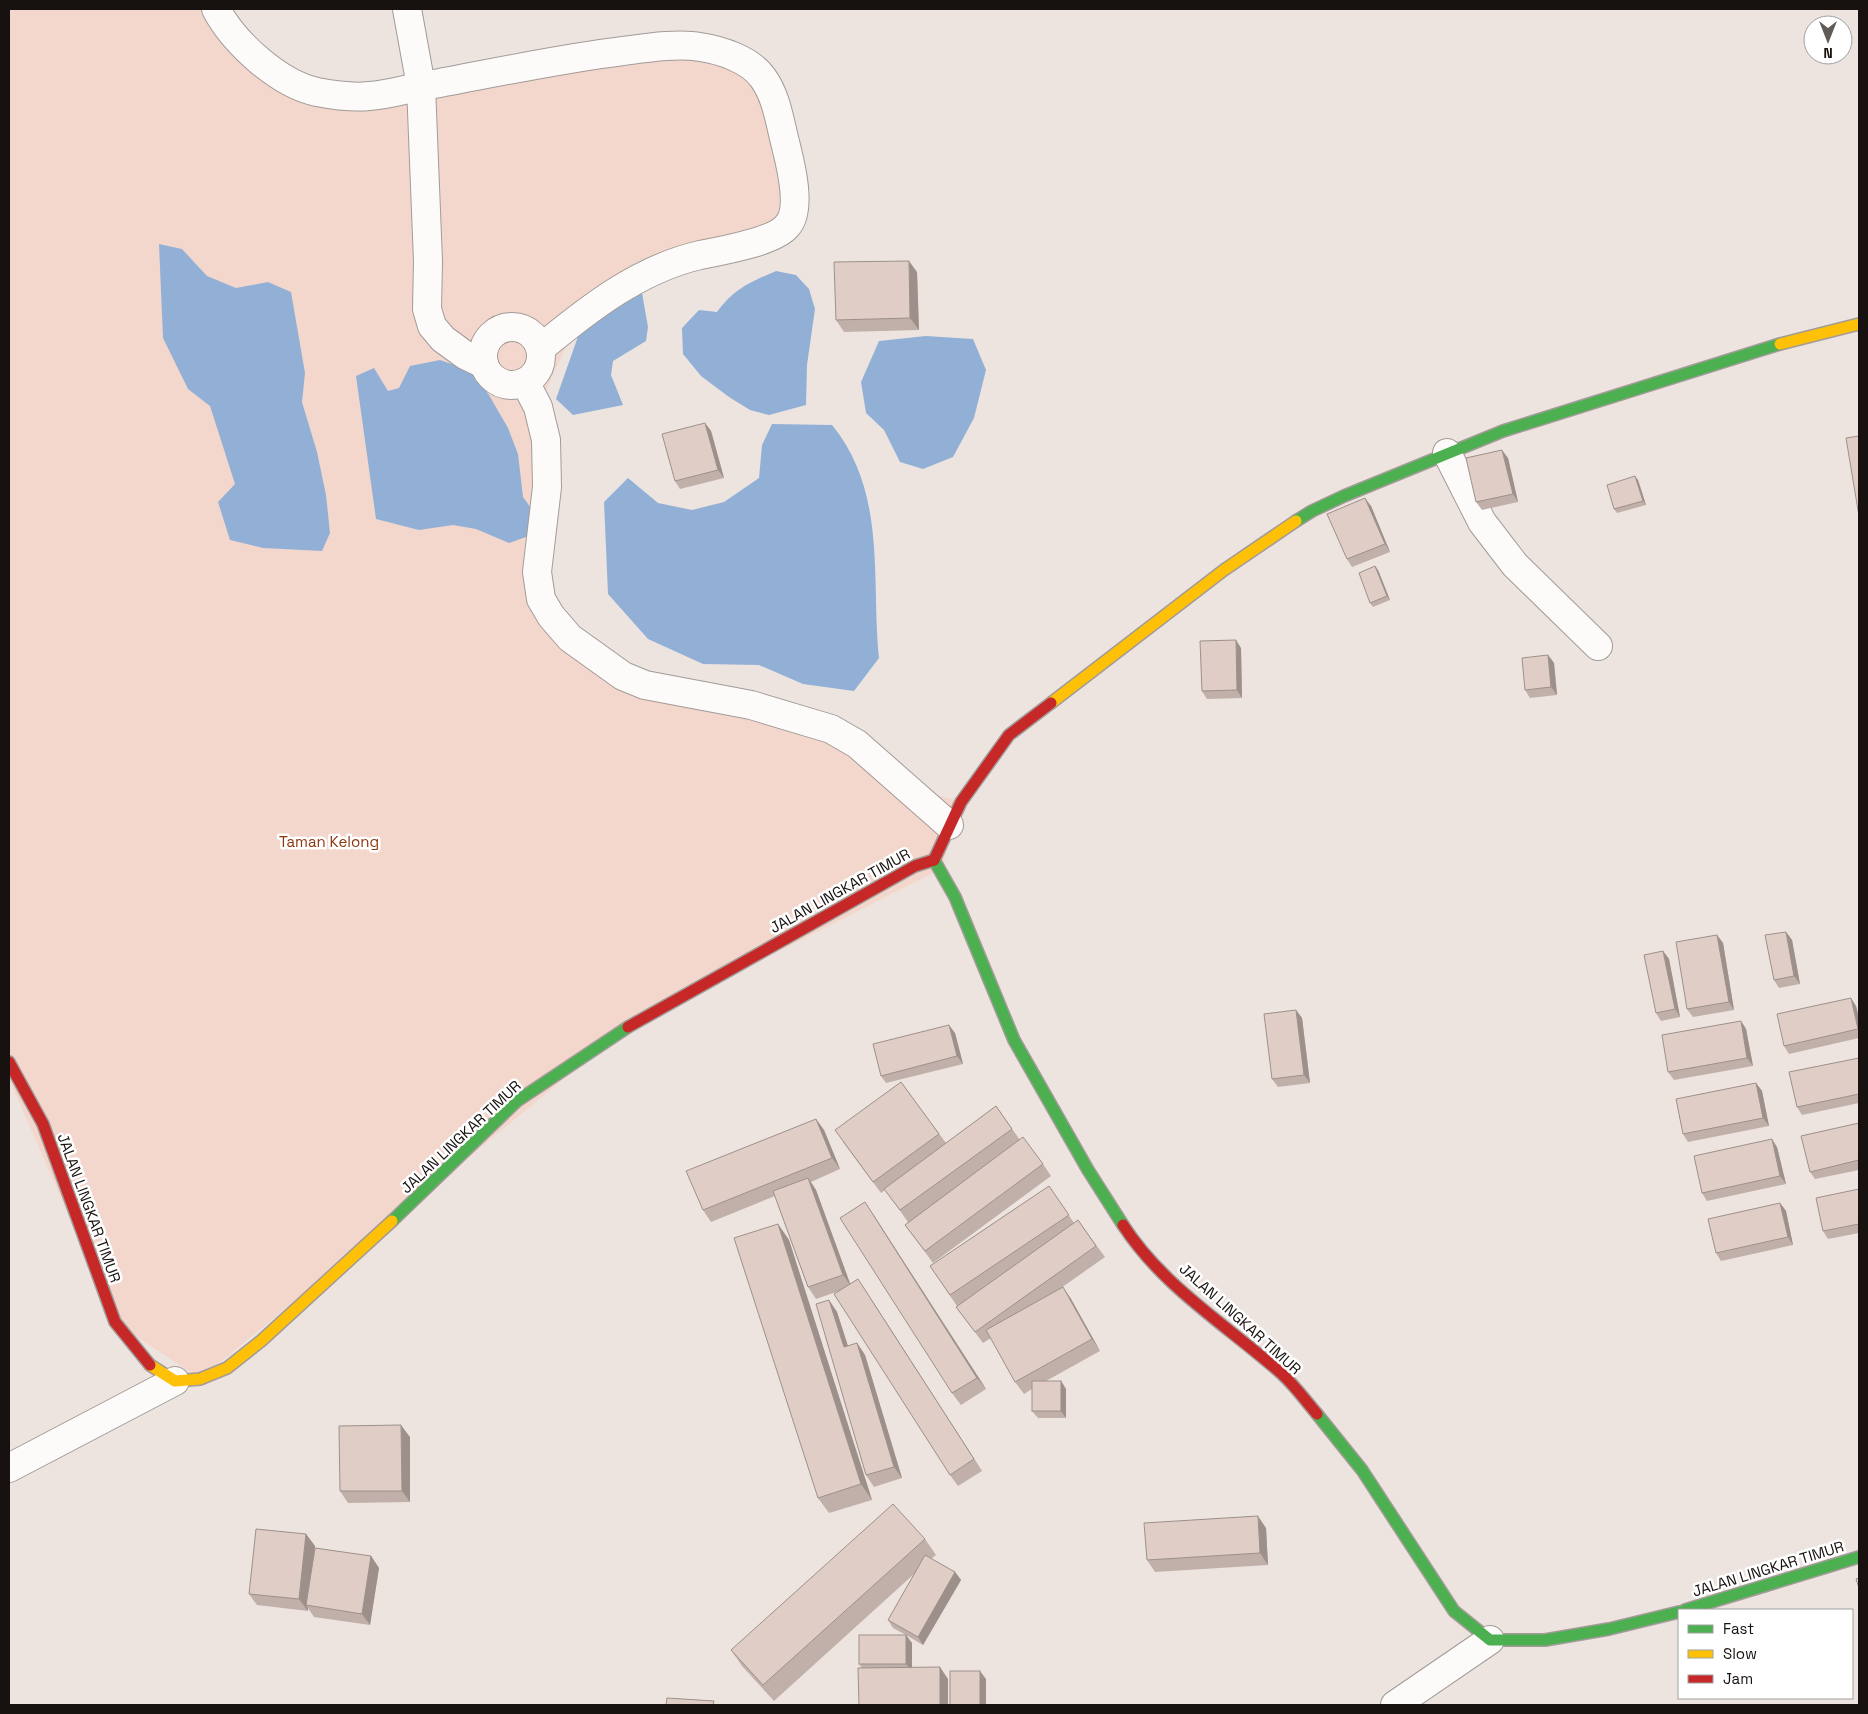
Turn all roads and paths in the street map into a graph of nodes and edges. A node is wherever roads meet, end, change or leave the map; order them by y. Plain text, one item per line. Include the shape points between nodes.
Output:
1 (216, 9) edge
2 (407, 9) edge
3 (421, 86) junction
4 (1859, 324) edge
5 (541, 348) junction
6 (484, 364) junction
7 (526, 382) junction
8 (1447, 453) junction
9 (1598, 646) dead end
10 (949, 825) junction
11 (934, 860) junction
12 (9, 1062) edge
13 (175, 1381) junction
14 (9, 1468) edge
15 (1859, 1557) edge
16 (1688, 1609) edge
17 (1678, 1612) edge
18 (1490, 1640) junction
19 (1395, 1705) edge

1 - 3 street via 245,47 263,64 303,88 367,96
2 - 3 street
3 - 5 street via 603,54 698,46 724,52 742,61 762,76 772,93 792,172 794,203 789,225 779,233 746,245 693,257 641,277 606,296
3 - 6 street via 428,309 432,326 443,339
4 - 8 main road via 1805,336 1503,431
5 - 6 street via 529,331 509,326 500,329 485,344
5 - 7 street via 540,368
6 - 7 street via 488,373 505,384
7 - 10 street via 538,407 546,440 547,487 537,572 541,599 570,638 624,676 645,685 751,705 831,729 858,744
8 - 9 street via 1482,522 1515,565
8 - 10 main road via 1312,511 1224,570 1009,735 961,802
10 - 11 main road
11 - 13 main road, JALAN LINGKAR TIMUR via 915,866 623,1030 517,1101 261,1341 227,1368 200,1379
11 - 18 main road, JALAN LINGKAR TIMUR via 954,897 1014,1040 1088,1170 1134,1242 1197,1306 1283,1375 1362,1470 1454,1611
12 - 13 main road, JALAN LINGKAR TIMUR via 43,1124 115,1322 148,1364
13 - 14 street
15 - 16 main road, JALAN LINGKAR TIMUR
17 - 18 main road, JALAN LINGKAR TIMUR via 1546,1640
18 - 19 street

